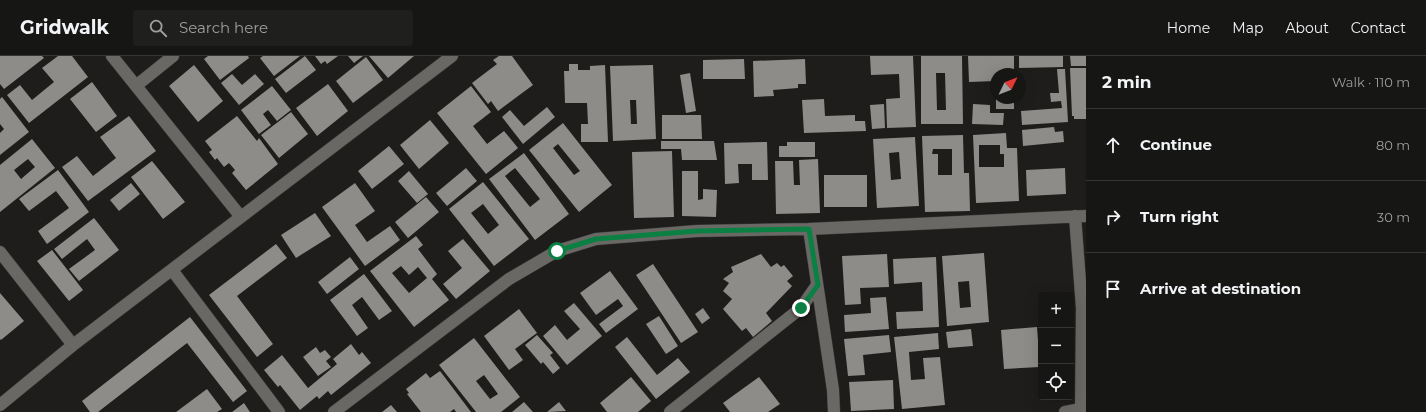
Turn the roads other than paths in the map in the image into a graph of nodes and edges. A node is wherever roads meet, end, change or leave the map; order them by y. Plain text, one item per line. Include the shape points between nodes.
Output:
1 (112, 56) edge
2 (173, 56) edge
3 (452, 56) edge
4 (137, 85) junction
5 (1081, 216) edge
6 (241, 217) junction
7 (809, 229) junction
8 (0, 252) edge
9 (172, 270) junction
10 (818, 285) junction
11 (73, 345) junction
12 (0, 405) edge
13 (1081, 410) edge
14 (279, 412) edge
15 (334, 412) edge
16 (670, 412) edge
17 (834, 412) edge
18 (1064, 412) edge

1 - 4 street
2 - 4 street
3 - 6 street
4 - 6 street
5 - 7 street
5 - 13 street
6 - 9 street
7 - 10 street
7 - 15 street via 697,231 596,239 557,251 509,279
8 - 11 street
9 - 11 street
9 - 14 street
10 - 16 street via 801,308
10 - 17 street
11 - 12 street
13 - 18 street

